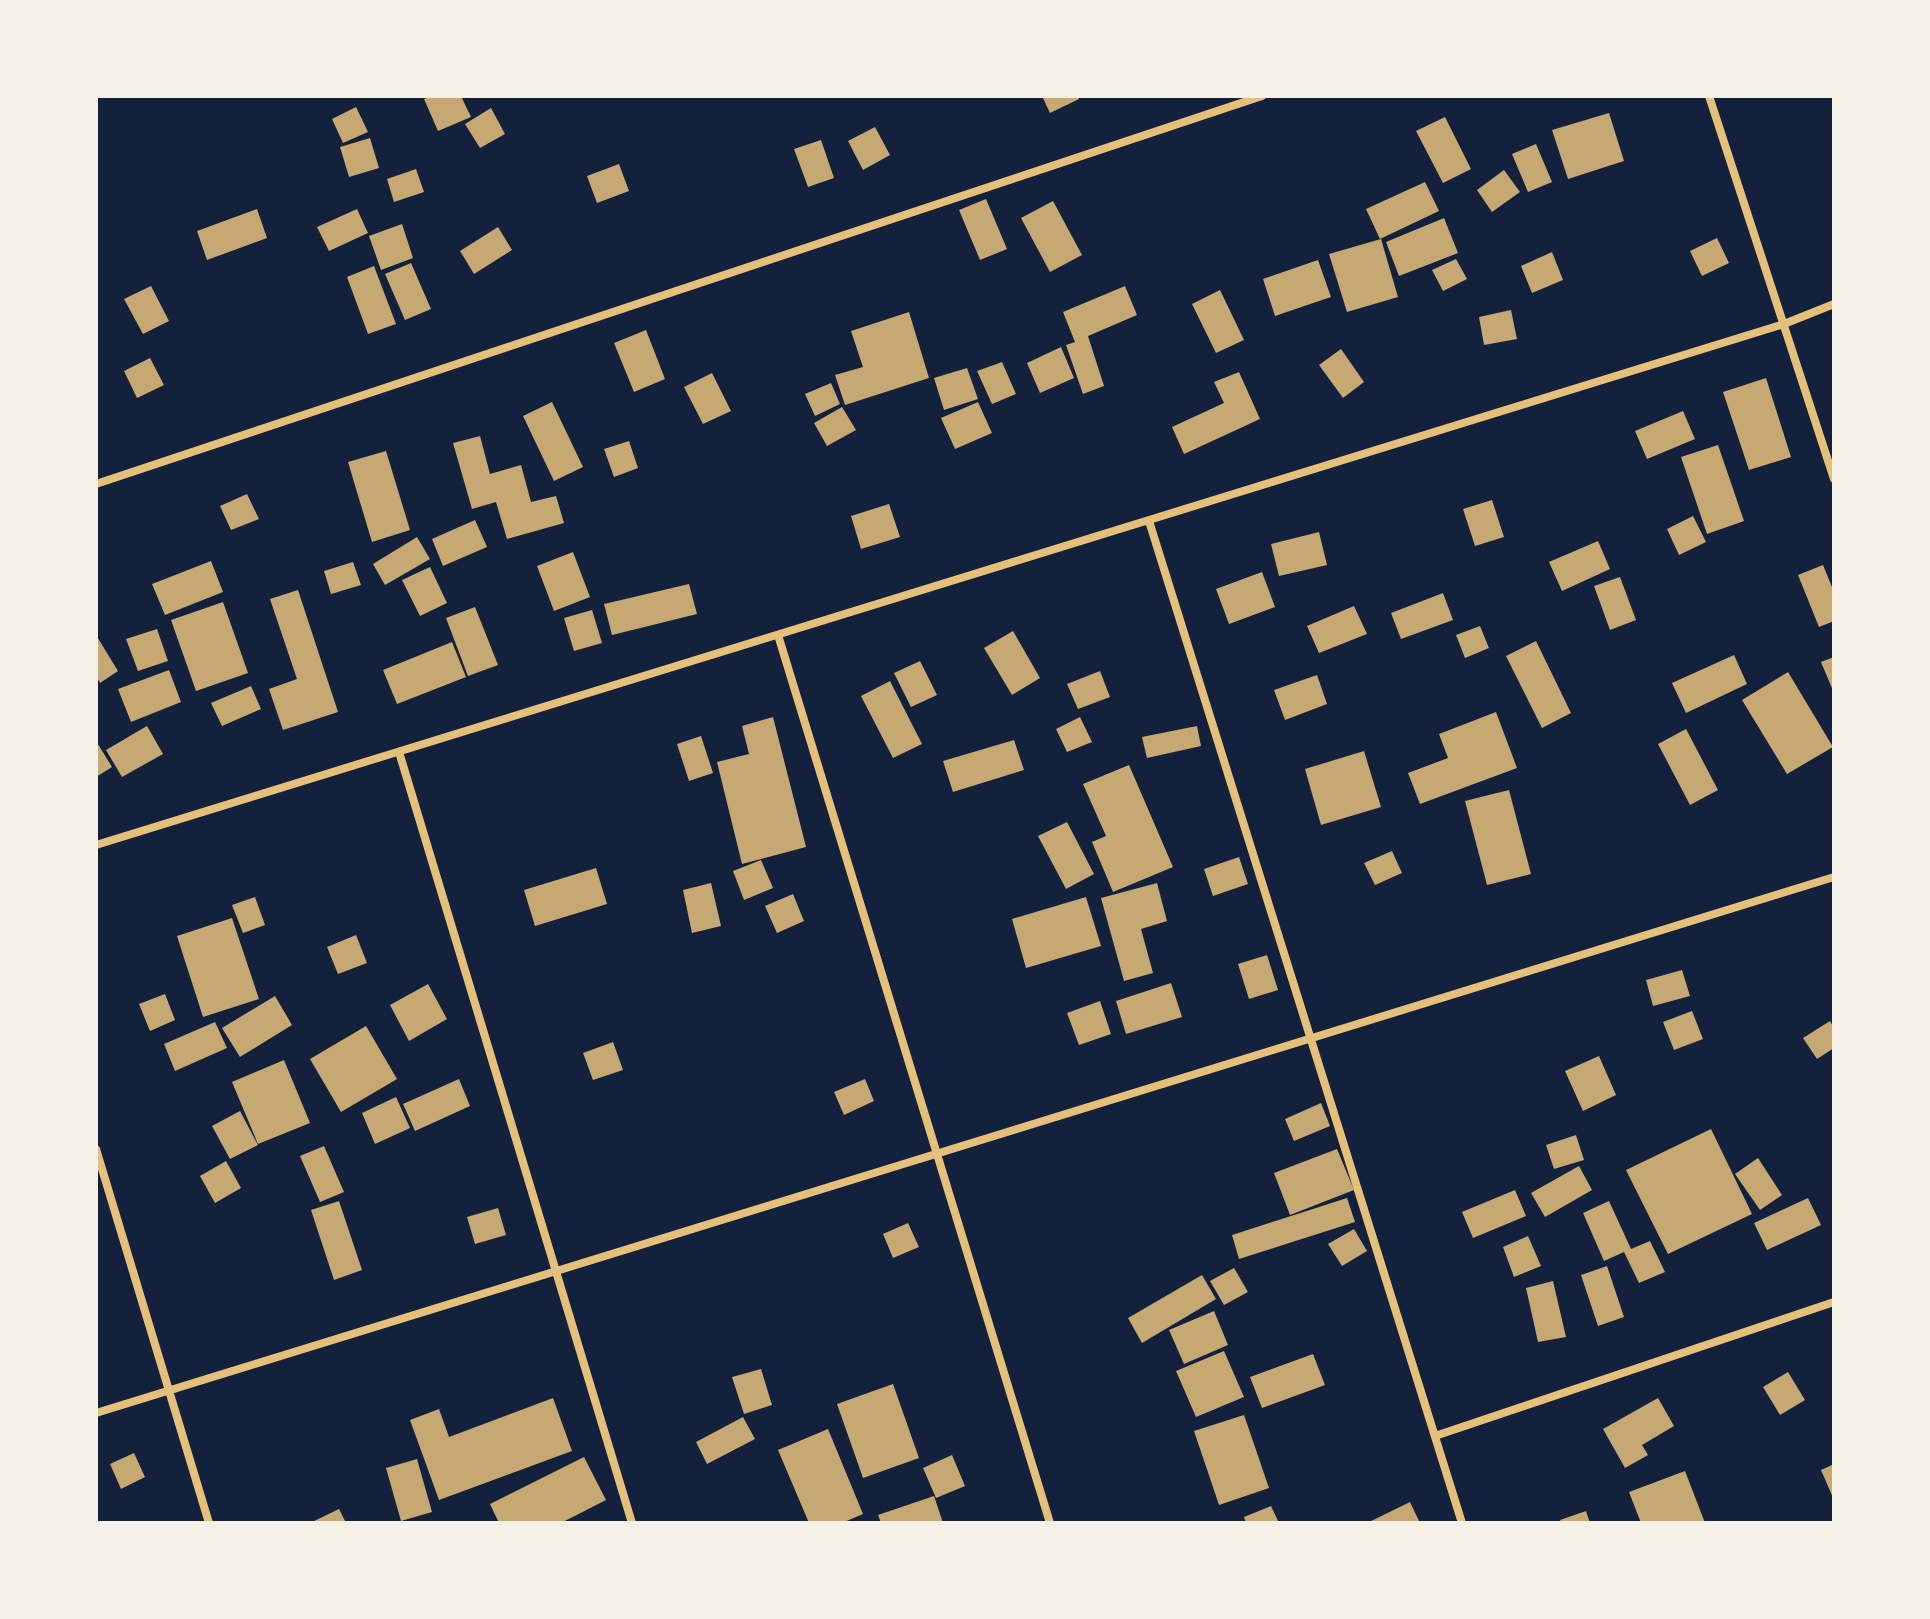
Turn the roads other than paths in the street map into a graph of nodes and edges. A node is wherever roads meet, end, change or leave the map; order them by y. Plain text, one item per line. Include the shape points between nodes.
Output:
1 (1262, 96) edge
2 (1709, 96) edge
3 (1834, 304) edge
4 (1784, 324) junction
5 (1834, 479) edge
6 (96, 484) edge
7 (1149, 521) junction
8 (778, 635) junction
9 (399, 752) junction
10 (96, 845) edge
11 (1834, 877) edge
12 (1311, 1039) junction
13 (96, 1149) edge
14 (937, 1154) junction
15 (556, 1271) junction
16 (1834, 1302) edge
17 (169, 1391) junction
18 (96, 1413) edge
19 (1435, 1436) junction
20 (209, 1523) edge
21 (632, 1523) edge
22 (1050, 1523) edge
23 (1462, 1523) edge

1 - 6 street
2 - 4 street
3 - 4 street
4 - 5 street
4 - 7 street
7 - 8 street
7 - 12 street
8 - 9 street
8 - 14 street
9 - 10 street
9 - 15 street
11 - 12 street
12 - 14 street
12 - 19 street
13 - 17 street
14 - 15 street
14 - 22 street
15 - 17 street
15 - 21 street
16 - 19 street
17 - 18 street
17 - 20 street
19 - 23 street

